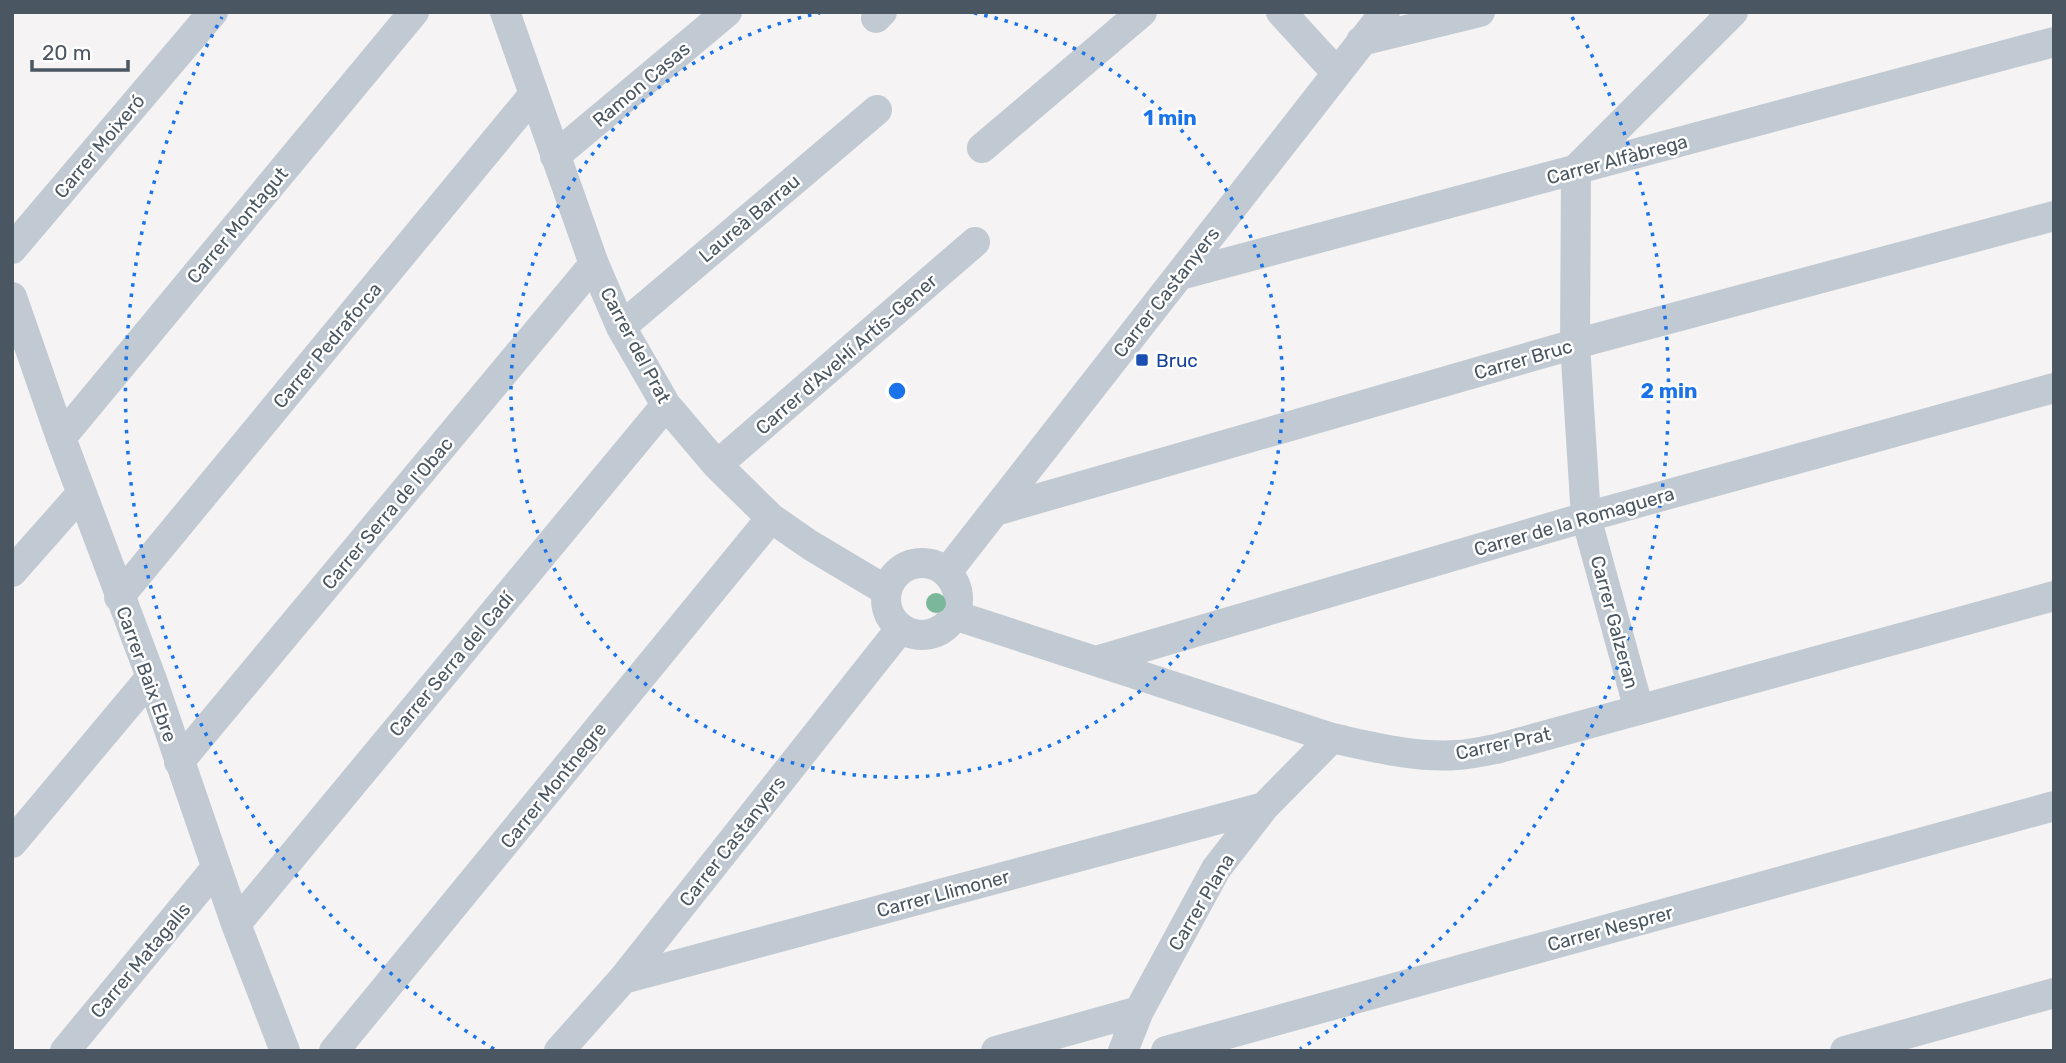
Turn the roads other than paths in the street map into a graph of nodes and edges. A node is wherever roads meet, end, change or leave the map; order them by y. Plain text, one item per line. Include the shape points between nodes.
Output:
1 (213, 12) edge
2 (414, 12) edge
3 (505, 12) edge
4 (727, 12) edge
5 (1142, 12) edge
6 (1281, 12) edge
7 (1385, 12) edge
8 (1480, 12) edge
9 (1733, 12) edge
10 (1361, 41) junction
11 (2054, 42) edge
12 (1336, 72) junction
13 (534, 94) junction
14 (877, 110) dead end
15 (982, 148) dead end
16 (555, 156) junction
17 (1576, 169) junction
18 (2054, 216) edge
19 (975, 242) dead end
20 (12, 248) edge
21 (594, 264) junction
22 (1180, 275) junction
23 (12, 297) edge
24 (621, 327) junction
25 (1575, 344) junction
26 (2054, 388) edge
27 (666, 405) junction
28 (61, 438) junction
29 (717, 465) junction
30 (81, 494) junction
31 (995, 511) junction
32 (1586, 517) junction
33 (771, 518) junction
34 (12, 572) edge
35 (947, 572) junction
36 (887, 591) junction
37 (2054, 596) edge
38 (119, 597) junction
39 (954, 615) junction
40 (901, 628) junction
41 (1096, 661) junction
42 (151, 677) junction
43 (1639, 710) junction
44 (1332, 738) junction
45 (179, 762) junction
46 (2054, 806) edge
47 (1264, 807) junction
48 (12, 843) edge
49 (216, 868) junction
50 (236, 924) junction
51 (623, 979) junction
52 (2054, 993) edge
53 (1139, 1011) junction
54 (65, 1051) edge
55 (285, 1051) edge
56 (334, 1051) edge
57 (559, 1051) edge
58 (996, 1051) edge
59 (1123, 1051) edge
60 (1166, 1051) edge
61 (1845, 1051) edge

1 - 20 street, Carrer Moixeró
2 - 28 street, Carrer Montagut
3 - 13 street, Carrer del Prat
4 - 16 street, Ramon Casas
5 - 15 street
6 - 12 street
7 - 10 street, Carrer Castanyers
8 - 10 street
9 - 17 street
10 - 12 street, Carrer Castanyers
11 - 17 street, Carrer Alfàbrega
12 - 22 street, Carrer Castanyers
13 - 16 street, Carrer del Prat
13 - 38 street, Carrer Pedraforca
14 - 24 street, Laureà Barrau
16 - 21 street, Carrer del Prat
17 - 22 street, Carrer Alfàbrega
17 - 25 street, Carrer Galzeran
18 - 25 street, Carrer Bruc
19 - 29 street, Carrer d'Avel·lí Artís-Gener
21 - 24 street, Carrer del Prat
21 - 45 street, Carrer Serra de l'Obac
22 - 31 street, Carrer Castanyers
23 - 28 street, Carrer Baix Ebre
24 - 27 street, Carrer del Prat
25 - 31 street, Carrer Bruc
25 - 32 street, Carrer Galzeran
26 - 32 street, Carrer de la Romaguera
27 - 29 street, Carrer del Prat
27 - 50 street, Carrer Serra del Cadí
28 - 30 street, Carrer Baix Ebre
29 - 33 street, Carrer del Prat
30 - 34 street
30 - 38 street, Carrer Baix Ebre
31 - 35 street, Carrer Castanyers
32 - 41 street, Carrer de la Romaguera
32 - 43 street, Carrer Galzeran
33 - 36 street, Carrer del Prat
33 - 56 street, Carrer Montnegre
35 - 36 street via 924,563 912,565 892,580
35 - 39 street via 958,592
36 - 40 street via 888,611
37 - 43 street, Carrer Prat
38 - 42 street, Carrer Baix Ebre
39 - 40 street via 936,632 923,635
39 - 41 street, Carrer Prat
40 - 51 street, Carrer Castanyers
41 - 44 street, Carrer Prat
42 - 45 street, Carrer Baix Ebre
42 - 48 street
43 - 44 street, Carrer Prat via 1459,755 1387,750
44 - 47 street, Carrer Plana
45 - 49 street, Carrer Baix Ebre
46 - 60 street, Carrer Nesprer
47 - 51 street, Carrer Llimoner
47 - 53 street, Carrer Plana via 1216,869
49 - 50 street, Carrer Baix Ebre
49 - 54 street, Carrer Matagalls
50 - 55 street, Carrer Baix Ebre
51 - 57 street, Carrer Castanyers
52 - 61 street
53 - 58 street
53 - 59 street, Carrer Plana

